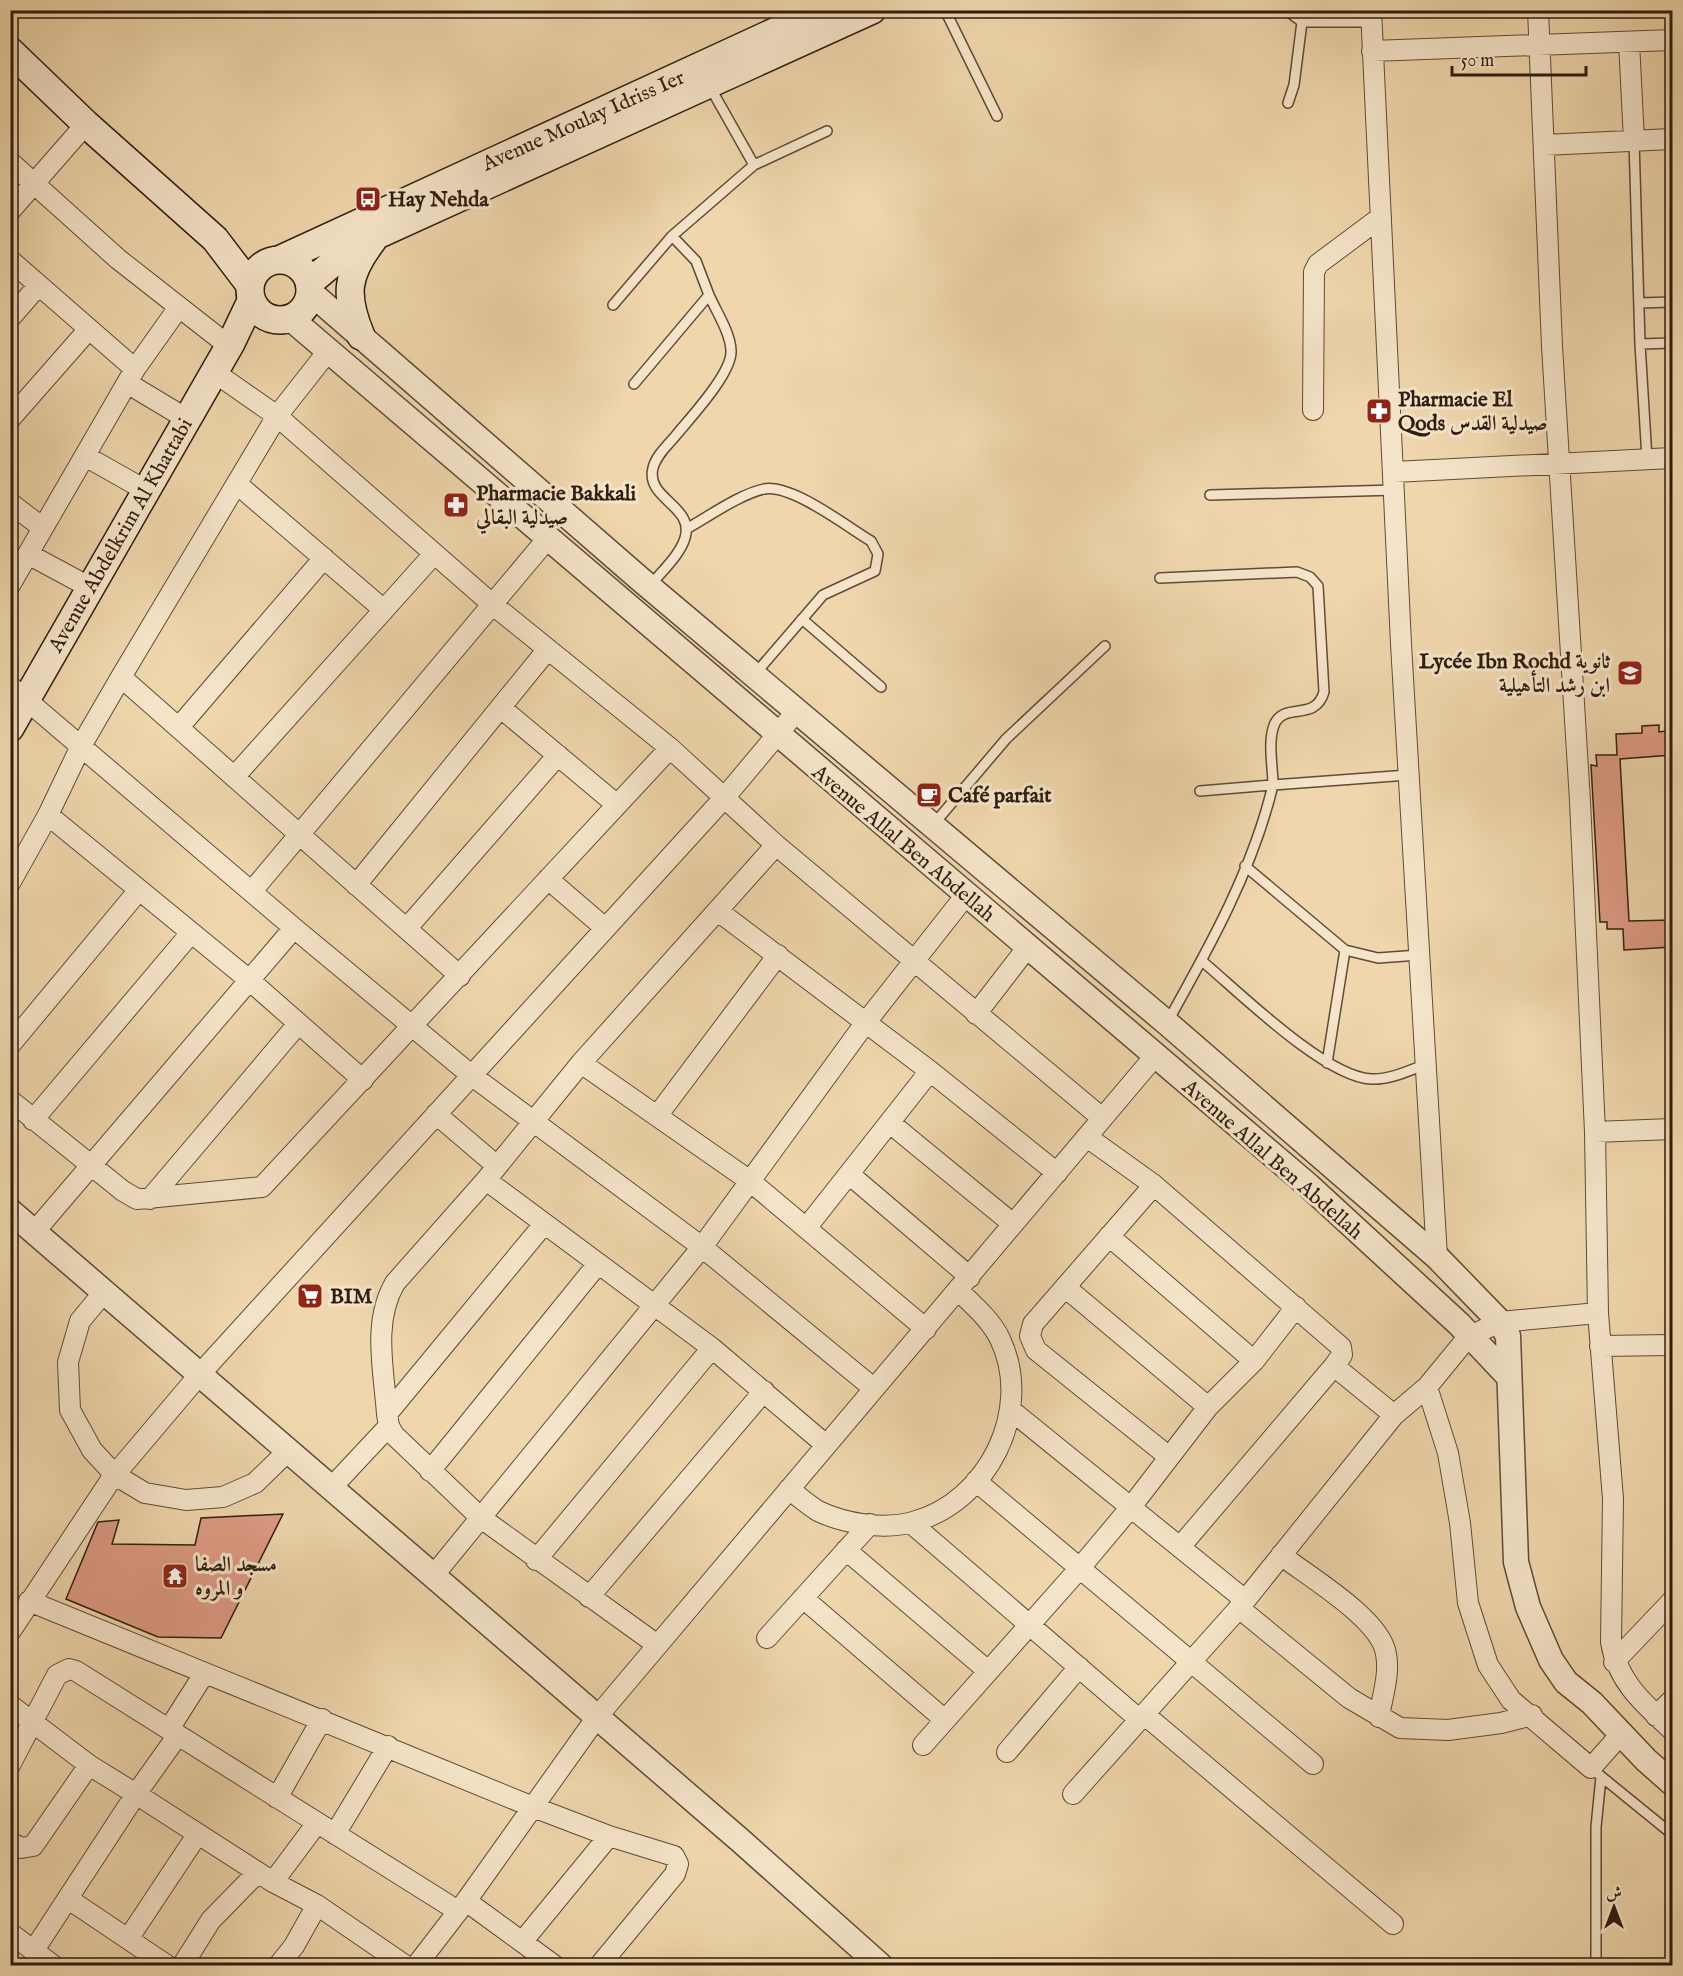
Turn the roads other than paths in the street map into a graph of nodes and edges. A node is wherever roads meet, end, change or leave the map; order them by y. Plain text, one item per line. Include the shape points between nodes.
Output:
1 (822, 10) edge
2 (872, 10) edge
3 (945, 10) edge
4 (1286, 10) edge
5 (1538, 10) edge
6 (1371, 16) edge
7 (1302, 22) junction
8 (1672, 40) edge
9 (1629, 42) junction
10 (1539, 45) junction
11 (10, 51) edge
12 (1372, 51) junction
13 (709, 85) junction
14 (1288, 103) dead end
15 (997, 116) dead end
16 (86, 124) junction
17 (827, 131) dead end
18 (1672, 139) edge
19 (1634, 140) junction
20 (1544, 145) junction
21 (10, 162) edge
22 (754, 165) junction
23 (34, 184) junction
24 (10, 211) edge
25 (1381, 217) junction
26 (375, 236) junction
27 (672, 236) junction
28 (215, 239) junction
29 (10, 261) edge
30 (272, 261) junction
31 (38, 286) junction
32 (309, 287) junction
33 (251, 293) junction
34 (710, 295) junction
35 (1672, 302) edge
36 (1639, 303) junction
37 (613, 305) dead end
38 (179, 307) junction
39 (10, 318) edge
40 (283, 318) junction
41 (89, 329) junction
42 (361, 336) junction
43 (1672, 343) edge
44 (230, 344) junction
45 (1640, 344) junction
46 (329, 350) junction
47 (214, 372) junction
48 (131, 376) junction
49 (634, 384) dead end
50 (1312, 410) dead end
51 (277, 416) junction
52 (10, 419) edge
53 (187, 419) junction
54 (85, 456) junction
55 (1672, 458) edge
56 (1647, 459) junction
57 (1561, 462) junction
58 (1394, 481) junction
59 (237, 484) junction
60 (147, 491) junction
61 (1210, 495) dead end
62 (10, 503) edge
63 (43, 528) junction
64 (686, 529) junction
65 (548, 538) junction
66 (28, 554) junction
67 (434, 554) junction
68 (324, 558) junction
69 (1160, 578) dead end
70 (11, 584) edge
71 (649, 587) junction
72 (91, 588) junction
73 (492, 604) junction
74 (384, 610) junction
75 (802, 619) junction
76 (1105, 646) dead end
77 (548, 649) junction
78 (754, 676) junction
79 (121, 677) junction
80 (881, 687) dead end
81 (18, 692) edge
82 (501, 708) junction
83 (796, 712) junction
84 (179, 727) junction
85 (10, 728) edge
86 (778, 735) junction
87 (81, 746) junction
88 (670, 748) junction
89 (558, 755) junction
90 (1408, 775) junction
91 (234, 777) junction
92 (1273, 785) junction
93 (1200, 791) dead end
94 (724, 797) junction
95 (615, 804) junction
96 (48, 815) junction
97 (932, 826) junction
98 (299, 835) junction
99 (776, 844) junction
100 (1245, 866) junction
101 (548, 879) junction
102 (10, 883) edge
103 (356, 885) junction
104 (139, 890) junction
105 (252, 891) junction
106 (966, 895) junction
107 (718, 911) junction
108 (294, 928) junction
109 (407, 928) junction
110 (605, 928) junction
111 (191, 933) junction
112 (1027, 948) junction
113 (1345, 950) junction
114 (778, 955) junction
115 (1419, 955) junction
116 (913, 961) junction
117 (1202, 961) junction
118 (460, 976) junction
119 (248, 980) junction
120 (976, 1014) junction
121 (866, 1022) junction
122 (1167, 1023) junction
123 (298, 1024) junction
124 (414, 1026) junction
125 (10, 1045) edge
126 (1155, 1056) junction
127 (581, 1064) junction
128 (1327, 1064) junction
129 (1425, 1065) junction
130 (930, 1071) junction
131 (471, 1075) junction
132 (363, 1080) junction
133 (10, 1100) edge
134 (436, 1114) junction
135 (657, 1116) junction
136 (1102, 1118) junction
137 (33, 1120) junction
138 (533, 1121) junction
139 (890, 1123) junction
140 (1672, 1129) edge
141 (1595, 1132) junction
142 (1087, 1137) junction
143 (90, 1164) junction
144 (491, 1173) junction
145 (1057, 1173) junction
146 (849, 1174) junction
147 (750, 1181) junction
148 (1154, 1185) junction
149 (150, 1199) junction
150 (10, 1211) edge
151 (544, 1224) junction
152 (1013, 1224) junction
153 (807, 1227) junction
154 (35, 1231) junction
155 (1109, 1236) junction
156 (702, 1247) junction
157 (1437, 1257) junction
158 (597, 1265) junction
159 (965, 1284) junction
160 (1065, 1287) junction
161 (105, 1292) junction
162 (654, 1305) junction
163 (1296, 1307) junction
164 (1598, 1313) junction
165 (1500, 1322) junction
166 (926, 1329) junction
167 (1468, 1336) junction
168 (1672, 1345) edge
169 (1600, 1346) junction
170 (712, 1348) junction
171 (1254, 1361) junction
172 (1334, 1366) junction
173 (200, 1374) junction
174 (1509, 1377) junction
175 (872, 1388) junction
176 (1427, 1388) junction
177 (764, 1391) junction
178 (1208, 1407) junction
179 (1012, 1411) junction
180 (1394, 1415) junction
181 (388, 1420) junction
182 (826, 1445) junction
183 (288, 1451) junction
184 (1168, 1456) junction
185 (430, 1471) junction
186 (115, 1475) junction
187 (976, 1481) junction
188 (331, 1488) junction
189 (789, 1489) junction
190 (1131, 1507) junction
191 (481, 1518) junction
192 (911, 1523) junction
193 (870, 1524) junction
194 (1180, 1547) junction
195 (846, 1550) junction
196 (1281, 1555) junction
197 (536, 1560) junction
198 (1079, 1569) junction
199 (433, 1576) junction
200 (589, 1597) junction
201 (803, 1598) junction
202 (1672, 1600) edge
203 (30, 1601) junction
204 (1242, 1604) junction
205 (1030, 1624) junction
206 (10, 1632) edge
207 (767, 1638) dead end
208 (656, 1644) junction
209 (1192, 1662) junction
210 (1614, 1662) junction
211 (1079, 1667) junction
212 (988, 1671) junction
213 (204, 1674) junction
214 (1672, 1700) edge
215 (10, 1705) edge
216 (1532, 1715) junction
217 (1656, 1716) junction
218 (597, 1717) junction
219 (1379, 1717) junction
220 (1142, 1718) junction
221 (322, 1719) junction
222 (945, 1720) junction
223 (34, 1723) junction
224 (1672, 1730) edge
225 (174, 1732) junction
226 (1621, 1734) junction
227 (923, 1745) dead end
228 (388, 1746) junction
229 (1007, 1752) dead end
230 (1314, 1764) dead end
231 (10, 1765) edge
232 (89, 1765) junction
233 (1596, 1772) junction
234 (1672, 1783) edge
235 (136, 1794) junction
236 (1073, 1794) dead end
237 (277, 1798) junction
238 (533, 1807) junction
239 (317, 1823) junction
240 (335, 1834) junction
241 (1672, 1834) edge
242 (197, 1835) junction
243 (609, 1836) junction
244 (10, 1842) edge
245 (265, 1878) junction
246 (70, 1900) junction
247 (317, 1905) junction
248 (462, 1906) junction
249 (1393, 1924) dead end
250 (10, 1933) edge
251 (128, 1939) junction
252 (522, 1942) junction
253 (44, 1960) edge
254 (168, 1965) edge
255 (182, 1965) edge
256 (278, 1965) edge
257 (406, 1965) edge
258 (416, 1965) edge
259 (555, 1965) edge
260 (599, 1965) edge
261 (881, 1965) edge
262 (1596, 1965) edge

1 - 30 main road, Avenue Moulay Idriss Ier
2 - 13 main road, Avenue Moulay Idriss Ier
3 - 15 lane
4 - 7 lane
5 - 10 street
6 - 7 lane
6 - 12 street
7 - 14 lane
8 - 9 street
9 - 10 street
9 - 19 street
10 - 12 street
10 - 20 street
11 - 16 main road
12 - 25 street
13 - 22 lane
13 - 26 main road, Avenue Moulay Idriss Ier
16 - 23 street
16 - 28 main road
17 - 22 lane
18 - 19 street
19 - 20 street
19 - 36 lane
20 - 57 street
21 - 23 street
22 - 27 lane
23 - 24 street
23 - 38 street
25 - 50 street via 1318,264 1314,272
25 - 58 street
26 - 32 main road, Avenue Moulay Idriss Ier via 340,257
26 - 42 main road via 359,258 349,285
27 - 34 lane via 696,261
27 - 37 lane
28 - 30 main road
28 - 33 main road
29 - 31 street
30 - 32 main road via 295,264
30 - 33 main road via 255,272
31 - 39 street
31 - 41 street
32 - 40 main road via 307,303
32 - 42 street, Avenue Allal Ben Abdellah
33 - 40 main road via 266,316
33 - 44 main road, Avenue Abdelkrim Al Khattabi
34 - 49 lane
34 - 64 lane via 730,344 729,363 652,469 656,489 681,514
35 - 36 lane
36 - 45 lane
38 - 44 street
38 - 48 street
40 - 44 main road
40 - 46 street, Avenue Allal Ben Abdellah
41 - 48 street
41 - 52 street
42 - 71 street, Avenue Allal Ben Abdellah
43 - 45 lane
44 - 47 main road, Avenue Abdelkrim Al Khattabi
45 - 56 lane
46 - 51 street
46 - 65 street, Avenue Allal Ben Abdellah
47 - 51 street
47 - 53 main road, Avenue Abdelkrim Al Khattabi
48 - 53 street
48 - 54 street
51 - 59 street
51 - 67 street
53 - 60 main road, Avenue Abdelkrim Al Khattabi
54 - 60 street
54 - 63 street
55 - 56 street
56 - 57 street
57 - 58 street
57 - 141 street
58 - 61 lane
58 - 90 street
59 - 68 street
59 - 79 street
60 - 72 main road, Avenue Abdelkrim Al Khattabi
62 - 63 street
63 - 66 street
64 - 71 lane via 679,548
64 - 75 lane via 749,495 777,489 793,494 871,541 878,554 875,571 824,596
65 - 73 street
65 - 86 street, Avenue Allal Ben Abdellah
66 - 70 street
66 - 72 street
67 - 73 street
67 - 74 street
68 - 74 street
68 - 84 street
69 - 92 lane via 1297,572 1315,580 1324,692 1312,709 1286,714 1276,722 1272,739
71 - 78 street, Avenue Allal Ben Abdellah
72 - 81 main road, Avenue Abdelkrim Al Khattabi
73 - 77 street
73 - 98 street
74 - 91 street
75 - 78 lane
75 - 80 lane
76 - 97 lane via 1014,730
77 - 82 street
77 - 88 street
78 - 83 street, Avenue Allal Ben Abdellah
79 - 84 street
79 - 87 street
81 - 85 main road, Avenue Abdelkrim Al Khattabi
81 - 87 street
82 - 89 street
82 - 103 street
83 - 86 street
83 - 97 street, Avenue Allal Ben Abdellah
84 - 91 street
86 - 94 street
86 - 106 street, Avenue Allal Ben Abdellah
87 - 96 street
87 - 105 street
88 - 94 street
88 - 95 street
89 - 95 street
89 - 109 street
90 - 92 lane
90 - 115 street
91 - 98 street
92 - 93 lane
92 - 100 lane via 1263,829
94 - 99 street
94 - 110 street
95 - 101 street
96 - 102 street
96 - 104 street
97 - 122 street, Avenue Allal Ben Abdellah
98 - 103 street
98 - 105 street
99 - 107 street
99 - 116 street
100 - 113 lane
100 - 117 lane
101 - 110 street
101 - 118 street
103 - 109 street
104 - 111 street
104 - 125 street
105 - 108 street
106 - 112 street, Avenue Allal Ben Abdellah
106 - 116 street
107 - 114 street
107 - 127 street
108 - 119 street
108 - 124 street
109 - 118 street
110 - 131 street
111 - 119 street
111 - 137 street
112 - 120 street
112 - 126 street, Avenue Allal Ben Abdellah
113 - 115 lane via 1378,958
113 - 128 lane
114 - 121 street
114 - 135 street
115 - 129 street
116 - 120 street
116 - 121 street
117 - 122 lane
117 - 128 lane
118 - 124 street
119 - 123 street
119 - 143 street
120 - 136 street
121 - 130 street
121 - 147 street
122 - 157 street, Avenue Allal Ben Abdellah
123 - 132 street
123 - 149 street
124 - 131 street
124 - 132 street
126 - 136 street
126 - 167 street, Avenue Allal Ben Abdellah via 1309,1186
127 - 135 street
127 - 138 street
128 - 129 lane via 1371,1079
129 - 157 street
130 - 139 street
130 - 145 street
131 - 134 street
131 - 138 street
132 - 149 street via 262,1187
133 - 137 street
134 - 144 street
134 - 173 street
135 - 147 street
136 - 142 street
137 - 143 street
138 - 144 street
138 - 156 street
139 - 146 street
139 - 152 street
140 - 141 street
141 - 164 street
142 - 145 street
142 - 148 street
143 - 149 street via 130,1196
143 - 154 street
144 - 151 street
144 - 181 street via 395,1283 387,1298 381,1330
145 - 152 street
146 - 153 street
146 - 159 street
147 - 153 street
147 - 156 street
148 - 155 street
148 - 163 street
150 - 154 street
151 - 158 street
151 - 181 street
152 - 159 street
153 - 166 street
154 - 161 street
155 - 160 street
155 - 171 street
156 - 162 street
156 - 175 street
157 - 165 street, Avenue Allal Ben Abdellah
158 - 162 street
158 - 185 street
159 - 166 street
159 - 179 street via 1000,1338 1012,1377
160 - 178 street
160 - 184 street via 1033,1324 1031,1343
161 - 173 street
161 - 186 street via 80,1321 68,1362 70,1410 92,1450
162 - 170 street
162 - 191 street
163 - 171 street
163 - 172 street via 1339,1343 1342,1355
164 - 165 street
164 - 169 street
165 - 167 street
165 - 174 street, Avenue Allal Ben Abdellah via 1508,1336
166 - 175 street
167 - 174 street, Avenue Allal Ben Abdellah
167 - 176 street
168 - 169 street
169 - 210 street via 1613,1499 1610,1616
170 - 177 street
170 - 197 street
171 - 178 street
172 - 180 street
172 - 194 street
173 - 183 street
173 - 186 street
174 - 226 street, Avenue Allal Ben Abdellah via 1516,1562 1528,1607 1546,1651 1566,1682
175 - 182 street
176 - 180 street
176 - 216 street via 1448,1453 1468,1603 1481,1647 1511,1700
177 - 182 street
177 - 200 street
178 - 184 street
179 - 187 street via 1003,1440
179 - 190 street
180 - 196 street
181 - 185 street via 402,1445
181 - 188 street
182 - 189 street
183 - 186 street via 255,1483 223,1497 186,1500 145,1493
183 - 188 street
184 - 190 street
185 - 191 street
186 - 203 street
187 - 192 street via 934,1514
187 - 198 street
188 - 199 street
189 - 193 street via 817,1510 843,1520
189 - 208 street
190 - 194 street
190 - 198 street
191 - 197 street
191 - 199 street
192 - 193 street
192 - 205 street
193 - 195 street
194 - 204 street
195 - 201 street
195 - 212 street
196 - 204 street
196 - 219 street via 1360,1614 1377,1632 1386,1654 1387,1671
197 - 200 street
198 - 205 street
198 - 209 street
199 - 218 street
200 - 208 street
201 - 207 street
201 - 222 street
202 - 210 street
203 - 206 street
203 - 213 street
204 - 209 street
204 - 219 street via 1335,1688
205 - 211 street
205 - 212 street
208 - 218 street
209 - 220 street
209 - 230 street
210 - 217 street via 1624,1681
211 - 220 street
211 - 229 street
212 - 222 street
213 - 221 street
213 - 225 street
214 - 217 street
215 - 223 street
216 - 219 street via 1484,1726 1422,1731 1400,1728
216 - 233 street
217 - 224 street
218 - 238 street
218 - 261 street
220 - 236 street
220 - 249 street
221 - 228 street
221 - 237 street
222 - 227 street
223 - 225 street via 57,1675 69,1669
223 - 231 street
223 - 232 street
225 - 235 street
225 - 237 street
226 - 233 street
226 - 234 street, Avenue Allal Ben Abdellah
228 - 238 street
228 - 240 street
232 - 235 street
232 - 244 street via 33,1846 21,1848
233 - 241 lane
233 - 262 lane
235 - 242 street
235 - 246 street
237 - 239 street
238 - 243 street
238 - 248 street
239 - 240 street
239 - 245 street
240 - 248 street
242 - 245 street
242 - 251 street
243 - 252 street
243 - 260 street via 670,1853 678,1864 675,1874
245 - 247 street
245 - 255 street via 211,1920
246 - 251 street
246 - 253 street
247 - 256 street via 294,1946
247 - 257 street
248 - 252 street
248 - 258 street
250 - 253 street
251 - 254 street
252 - 259 street

